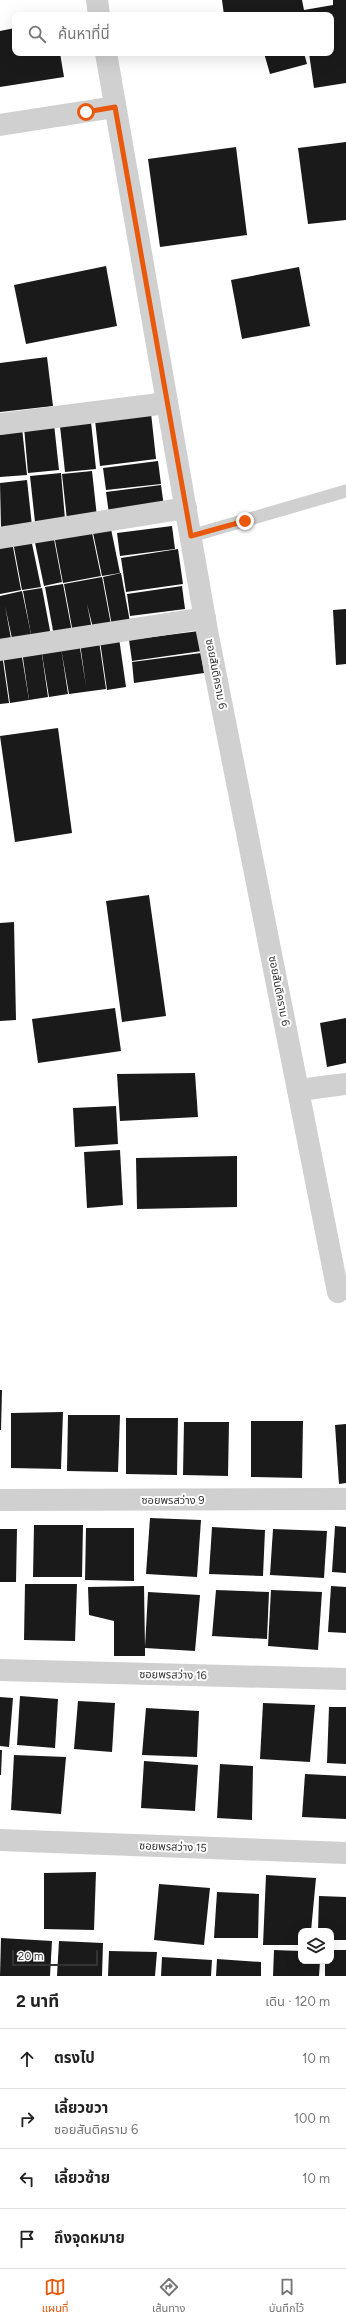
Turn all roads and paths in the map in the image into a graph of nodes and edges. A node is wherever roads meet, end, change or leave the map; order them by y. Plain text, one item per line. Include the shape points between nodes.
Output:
1 (97, 0) edge
2 (99, 12) edge
3 (106, 56) edge
4 (115, 107) junction
5 (0, 126) edge
6 (167, 403) junction
7 (0, 424) edge
8 (346, 491) edge
9 (186, 508) junction
10 (191, 536) junction
11 (0, 538) edge
12 (205, 618) junction
13 (0, 650) edge
14 (346, 1084) edge
15 (299, 1090) junction
16 (338, 1292) dead end
17 (346, 1499) edge
18 (0, 1500) edge
19 (0, 1670) edge
20 (346, 1679) edge
21 (0, 1840) edge
22 (346, 1853) edge

1 - 2 street
3 - 4 street, ซอยสันติคราม 6
4 - 5 street
4 - 6 street, ซอยสันติคราม 6
6 - 7 street
6 - 9 street, ซอยสันติคราม 6
8 - 10 lane
9 - 10 street, ซอยสันติคราม 6
9 - 11 street
10 - 12 street, ซอยสันติคราม 6
12 - 13 street
12 - 15 street, ซอยสันติคราม 6
14 - 15 street
15 - 16 street, ซอยสันติคราม 6
17 - 18 street, ซอยพรสว่าง 9
19 - 20 street, ซอยพรสว่าง 16
21 - 22 street, ซอยพรสว่าง 15

